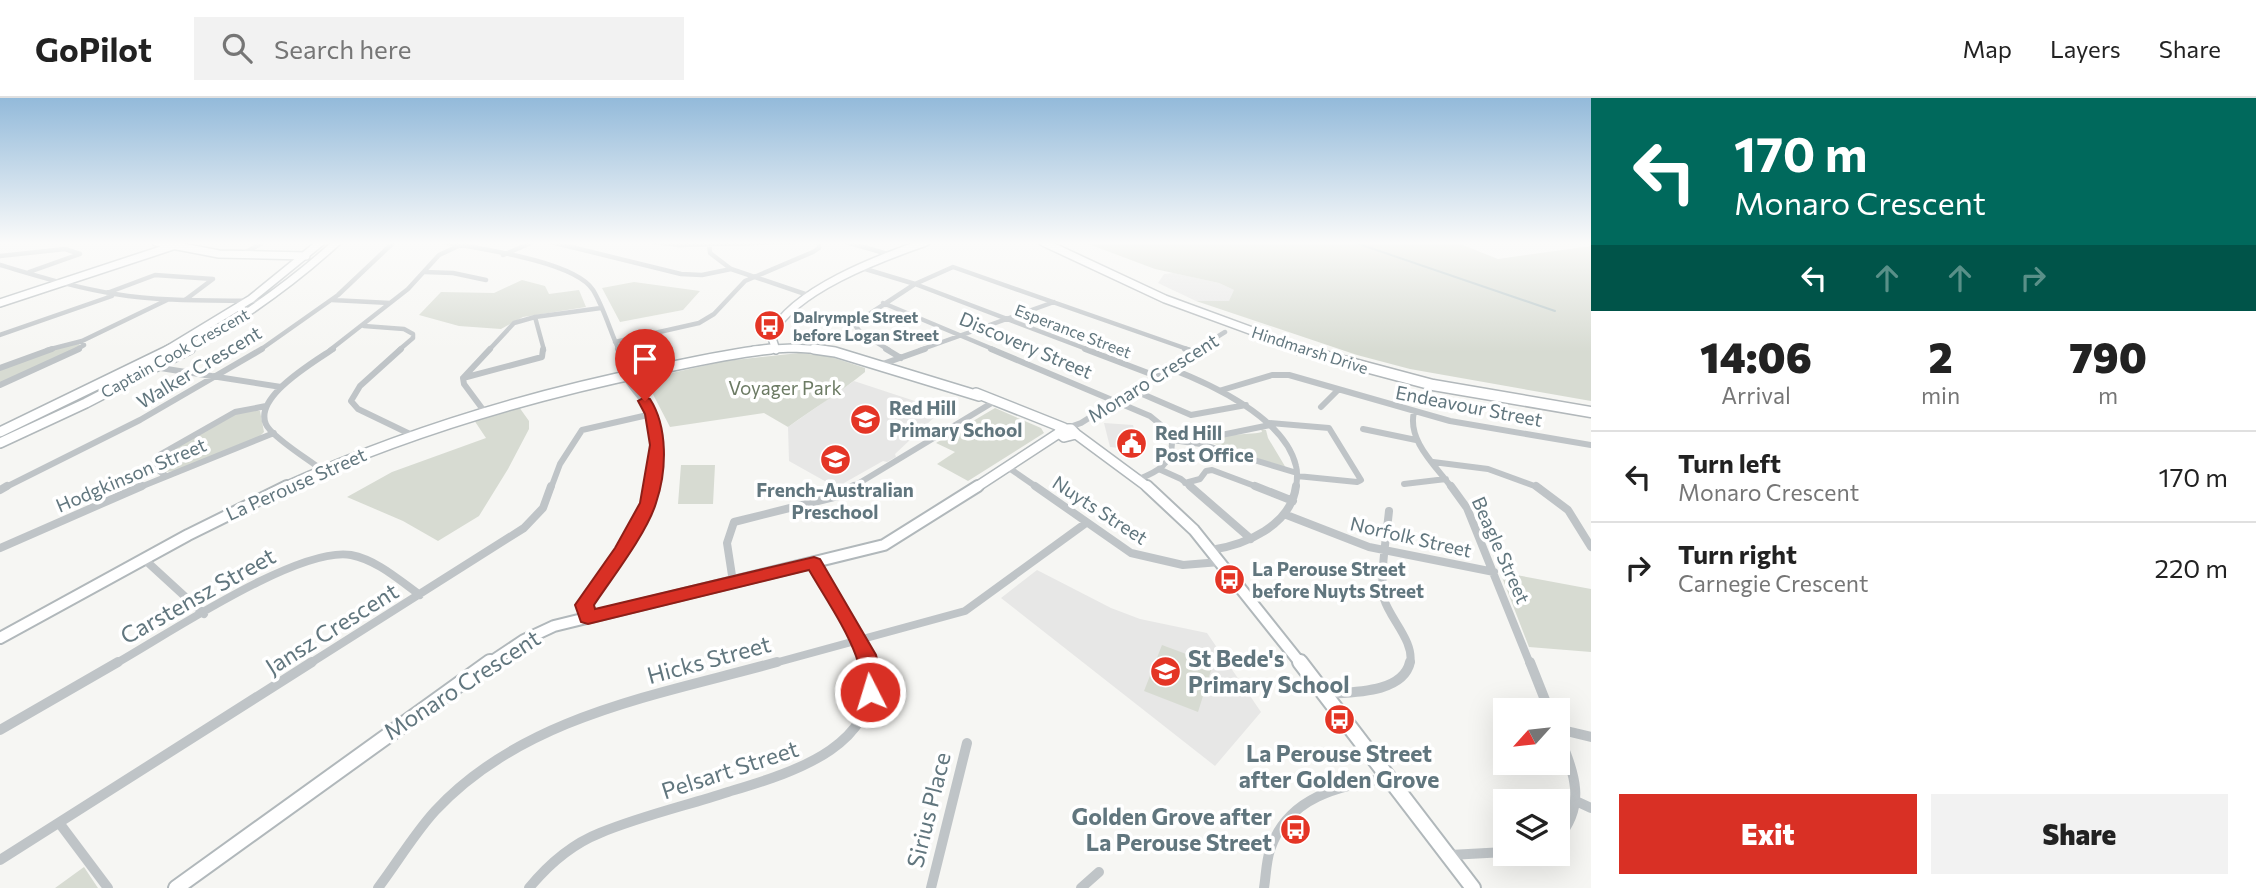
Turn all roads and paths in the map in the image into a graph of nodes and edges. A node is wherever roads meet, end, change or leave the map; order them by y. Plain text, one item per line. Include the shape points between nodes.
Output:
1 (49, 279) edge
2 (74, 279) edge
3 (145, 279) edge
4 (211, 279) edge
5 (276, 279) edge
6 (294, 279) edge
7 (357, 279) edge
8 (417, 279) edge
9 (481, 279) edge
10 (583, 279) edge
11 (753, 279) edge
12 (761, 279) edge
13 (841, 279) edge
14 (891, 279) edge
15 (926, 279) edge
16 (990, 279) edge
17 (1127, 279) edge
18 (1135, 279) edge
19 (486, 280) dead end
20 (62, 283) junction
21 (915, 284) junction
22 (107, 293) junction
23 (115, 295) junction
24 (811, 296) junction
25 (168, 300) junction
26 (184, 300) junction
27 (247, 300) junction
28 (332, 300) junction
29 (265, 301) junction
30 (1054, 302) junction
31 (0, 303) edge
32 (391, 303) junction
33 (883, 303) junction
34 (600, 308) junction
35 (535, 317) junction
36 (1006, 319) junction
37 (364, 326) junction
38 (1225, 332) dead end
39 (0, 335) edge
40 (962, 335) junction
41 (82, 341) junction
42 (615, 342) junction
43 (776, 350) junction
44 (1194, 352) junction
45 (901, 358) junction
46 (137, 365) junction
47 (880, 365) junction
48 (154, 367) junction
49 (0, 368) edge
50 (1169, 368) junction
51 (629, 374) junction
52 (1156, 376) junction
53 (217, 377) junction
54 (463, 378) junction
55 (0, 386) edge
56 (281, 387) junction
57 (1133, 390) junction
58 (1222, 390) junction
59 (1338, 390) junction
60 (1117, 400) junction
61 (995, 401) junction
62 (1246, 405) junction
63 (266, 406) junction
64 (1321, 407) dead end
65 (1591, 410) edge
66 (484, 411) junction
67 (1413, 412) junction
68 (37, 414) junction
69 (652, 414) junction
70 (53, 418) junction
71 (1269, 424) junction
72 (1363, 429) dead end
73 (1068, 431) junction
74 (0, 432) edge
75 (274, 433) junction
76 (412, 435) junction
77 (1171, 440) junction
78 (1416, 440) junction
79 (0, 443) edge
80 (1591, 445) edge
81 (1433, 463) junction
82 (1009, 468) junction
83 (322, 470) junction
84 (1161, 470) junction
85 (1297, 474) junction
86 (166, 476) junction
87 (1139, 479) junction
88 (1446, 479) junction
89 (1185, 483) junction
90 (1404, 484) dead end
91 (0, 490) edge
92 (1293, 501) junction
93 (1389, 511) dead end
94 (1284, 514) junction
95 (1086, 523) junction
96 (1251, 539) junction
97 (1591, 547) edge
98 (0, 548) edge
99 (1211, 550) junction
100 (1386, 551) junction
101 (144, 559) junction
102 (1221, 562) junction
103 (814, 563) junction
104 (1494, 572) junction
105 (733, 582) junction
106 (420, 595) junction
107 (204, 614) junction
108 (588, 618) junction
109 (0, 638) edge
110 (860, 641) junction
111 (1325, 694) junction
112 (1544, 698) edge
113 (0, 730) edge
114 (1570, 733) edge
115 (1591, 737) edge
116 (967, 743) dead end
117 (1570, 766) edge
118 (1390, 778) junction
119 (1578, 802) junction
120 (1591, 808) edge
121 (1570, 821) edge
122 (60, 824) junction
123 (1493, 853) edge
124 (1449, 855) junction
125 (0, 860) edge
126 (1099, 872) dead end
127 (108, 888) edge
128 (176, 888) edge
129 (378, 888) edge
130 (529, 888) edge
131 (931, 888) edge
132 (1081, 888) edge
133 (1264, 888) edge
134 (1473, 888) edge

1 - 20 street
2 - 20 street
3 - 22 street
4 - 26 street
5 - 27 street, Captain Cook Crescent
6 - 29 street, Captain Cook Crescent
7 - 28 street, Walker Crescent
8 - 32 street
9 - 19 street
10 - 34 street
11 - 42 street via 699,323
12 - 24 street
13 - 24 street
14 - 21 street, Esperance Street
15 - 21 street
16 - 30 street
17 - 65 main road, Hindmarsh Drive via 1346,363 1469,393
18 - 65 main road, Hindmarsh Drive via 1340,357 1462,388
20 - 22 street
20 - 31 street
21 - 33 street
21 - 36 street, Esperance Street
22 - 23 street
23 - 25 street
23 - 39 street
24 - 43 street via 774,327 771,335
25 - 26 street
25 - 41 street
26 - 27 street
27 - 29 street
27 - 46 street, Captain Cook Crescent
28 - 32 street
28 - 53 street, Walker Crescent
29 - 48 street, Captain Cook Crescent
30 - 36 street
30 - 44 street
32 - 37 street
33 - 40 street, Discovery Street
33 - 45 street via 854,328
34 - 35 street
34 - 42 street
35 - 54 street via 511,325
35 - 54 street via 542,357
36 - 40 street
36 - 52 street, Esperance Street
37 - 56 street
37 - 76 street via 404,329 413,338 360,386 351,401 358,410
38 - 44 street, Monaro Crescent
40 - 45 street
40 - 60 street, Discovery Street
41 - 49 street
41 - 55 street via 79,349
42 - 51 street
43 - 47 street, La Perouse Street via 821,349
43 - 51 street, La Perouse Street
44 - 50 street, Monaro Crescent
45 - 47 street
46 - 48 street
46 - 68 street, Captain Cook Crescent
47 - 61 street, La Perouse Street
48 - 53 street
48 - 70 street, Captain Cook Crescent
50 - 52 street, Monaro Crescent
50 - 58 street
51 - 66 street, La Perouse Street
51 - 69 street
52 - 57 street, Monaro Crescent
53 - 56 street
53 - 91 street, Walker Crescent
54 - 66 street
56 - 63 street
57 - 60 street, Monaro Crescent
57 - 62 street via 1194,415
58 - 59 street, Endeavour Street via 1283,374
58 - 62 street
59 - 64 street
59 - 67 street, Endeavour Street
60 - 73 street, Monaro Crescent
60 - 77 street, Discovery Street via 1153,418
61 - 73 street, La Perouse Street
61 - 105 street via 838,496 741,518 729,527 728,562
62 - 71 street
63 - 75 street via 264,419
63 - 86 street via 234,412 161,454 153,466
66 - 76 street, La Perouse Street
67 - 78 street via 1411,428
67 - 80 street, Endeavour Street
68 - 70 street
68 - 74 street, Captain Cook Crescent
69 - 106 street, Jansz Crescent via 582,430 535,517 506,541
69 - 108 street via 658,445 648,503 585,605
70 - 79 street, Captain Cook Crescent
71 - 77 street via 1200,440
71 - 85 street via 1288,449
71 - 85 street via 1329,428 1361,480
72 - 78 street
73 - 82 street, Monaro Crescent
73 - 87 street, La Perouse Street
75 - 83 street
75 - 86 street, Hodgkinson Street
76 - 83 street, La Perouse Street
77 - 84 street via 1172,454
77 - 85 street via 1201,444
78 - 81 street, Beagle Street
81 - 88 street, Beagle Street
81 - 97 street via 1485,469 1538,489 1567,509
82 - 95 street, Nuyts Street
82 - 103 street, Monaro Crescent via 894,542
83 - 101 street, La Perouse Street
84 - 87 street
84 - 89 street
85 - 92 street
86 - 98 street, Hodgkinson Street
87 - 99 street, La Perouse Street
88 - 90 street
88 - 104 street, Beagle Street via 1467,508
89 - 92 street via 1212,470
89 - 96 street
92 - 94 street
93 - 100 street
94 - 96 street
94 - 100 street, Norfolk Street
95 - 102 street, Nuyts Street via 1118,546 1146,558 1183,565
95 - 110 street, Hicks Street via 965,611
96 - 99 street
99 - 102 street, La Perouse Street
100 - 104 street, Norfolk Street
100 - 111 street via 1384,600 1409,649 1409,669 1386,685
101 - 107 street
101 - 109 street, La Perouse Street
102 - 111 street, La Perouse Street
103 - 105 street, Monaro Crescent
103 - 110 street, Pelsart Street
104 - 112 street, Beagle Street
105 - 108 street, Monaro Crescent
106 - 107 street, Carstensz Street via 377,564 352,555 335,555 291,566
106 - 122 street, Jansz Crescent
107 - 113 street, Carstensz Street
108 - 128 street, Monaro Crescent via 554,626 498,656
110 - 129 street, Hicks Street via 600,711 526,741 483,769 435,811
110 - 130 street, Pelsart Street via 870,672 870,692 861,717 828,753 794,771 599,833 544,869
111 - 118 street, La Perouse Street
114 - 115 street
116 - 131 street, Sirius Place
117 - 119 street
118 - 124 street, La Perouse Street
118 - 133 street via 1328,790 1294,810 1274,841
119 - 120 street
119 - 121 street
122 - 125 street, Jansz Crescent
122 - 127 street
123 - 124 street
124 - 134 street, La Perouse Street
126 - 132 street

